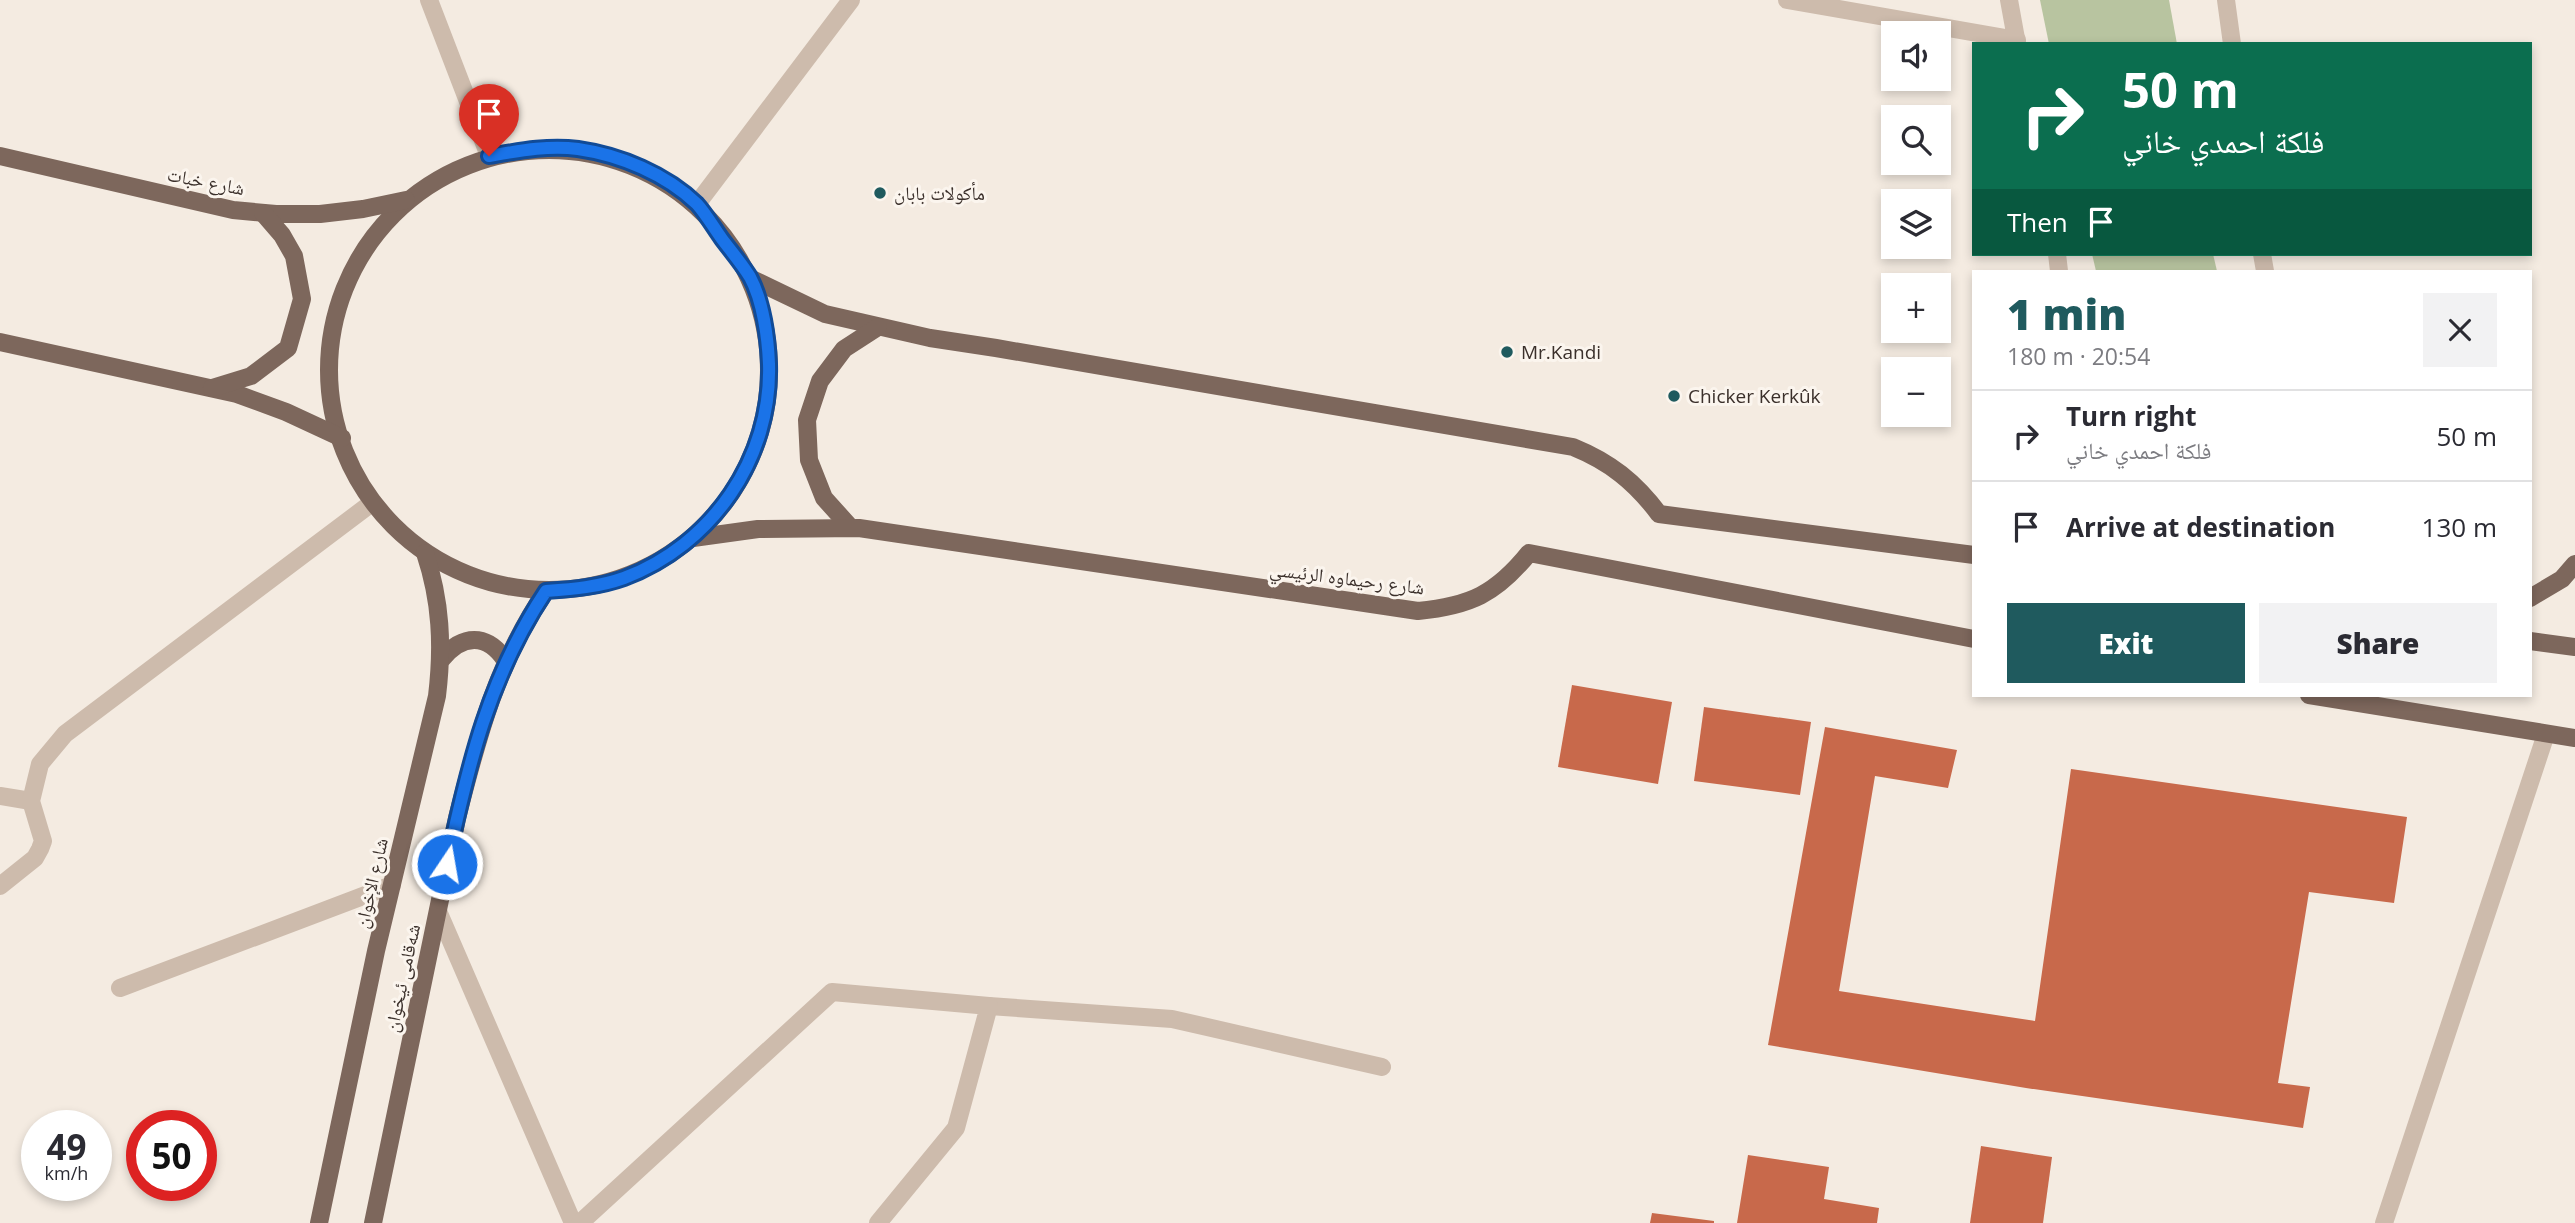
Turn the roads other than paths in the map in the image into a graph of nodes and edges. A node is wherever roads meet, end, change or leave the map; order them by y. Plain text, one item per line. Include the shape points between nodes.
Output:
1 (429, 0) edge
2 (851, 0) edge
3 (1787, 0) edge
4 (2009, 0) edge
5 (2226, 0) edge
6 (2017, 42) edge
7 (2232, 42) edge
8 (0, 156) edge
9 (489, 156) junction
10 (406, 200) junction
11 (697, 204) junction
12 (263, 213) junction
13 (750, 278) junction
14 (878, 327) junction
15 (0, 342) edge
16 (212, 388) junction
17 (342, 438) junction
18 (373, 502) junction
19 (851, 528) junction
20 (692, 538) junction
21 (425, 553) junction
22 (1972, 555) edge
23 (2575, 564) edge
24 (546, 591) junction
25 (2532, 597) edge
26 (1972, 639) edge
27 (2532, 641) edge
28 (2575, 647) edge
29 (442, 659) junction
30 (505, 660) junction
31 (2321, 697) edge
32 (2546, 734) junction
33 (2575, 738) edge
34 (0, 796) edge
35 (31, 801) junction
36 (392, 885) junction
37 (0, 886) edge
38 (438, 911) junction
39 (120, 988) dead end
40 (989, 1006) junction
41 (1382, 1067) dead end
42 (318, 1223) edge
43 (373, 1223) edge
44 (573, 1223) edge
45 (580, 1223) edge
46 (878, 1223) edge
47 (2384, 1223) edge

1 - 9 street
2 - 11 street
3 - 6 street
4 - 6 street
5 - 7 street
8 - 12 main road, شارع خبات via 191,201
9 - 10 main road via 445,174
9 - 11 main road via 533,148 577,149 610,156 661,177
10 - 12 main road, شارع خبات via 320,214
10 - 17 main road via 378,230 340,300 331,339 329,379 334,418
11 - 13 main road
12 - 16 main road via 294,256 302,299 288,348 251,376
13 - 14 main road via 825,314
13 - 20 main road via 767,333 769,390 757,446 731,496
14 - 19 main road via 844,349 820,381 807,420 809,460 824,498
14 - 22 main road via 1573,447 1613,466 1659,514
15 - 16 main road
16 - 17 main road via 286,412
17 - 18 main road via 358,480
18 - 21 main road
18 - 35 street via 65,734 40,764
19 - 20 main road, شارع رحيماوه الرئيسي via 758,529
19 - 26 main road, شارع رحيماوه الرئيسي via 1418,611 1443,609 1490,591 1529,553
20 - 24 main road via 660,561 624,578
21 - 24 main road via 483,581
21 - 29 main road, شارع الإخوان via 439,605
23 - 25 main road via 2562,579
24 - 30 main road, شەقامی ئیخوان
27 - 28 main road
29 - 30 main road via 464,641 478,640 490,643
29 - 36 main road, شارع الإخوان
30 - 38 main road, شەقامی ئیخوان via 471,762
31 - 32 main road
32 - 33 main road
32 - 47 street
34 - 35 street
35 - 37 street via 43,841 35,858
36 - 39 street
36 - 42 main road, شارع الإخوان
38 - 43 main road, شەقامی ئیخوان
38 - 44 street
40 - 41 street via 1172,1019
40 - 45 street via 832,992
40 - 46 street via 956,1128

